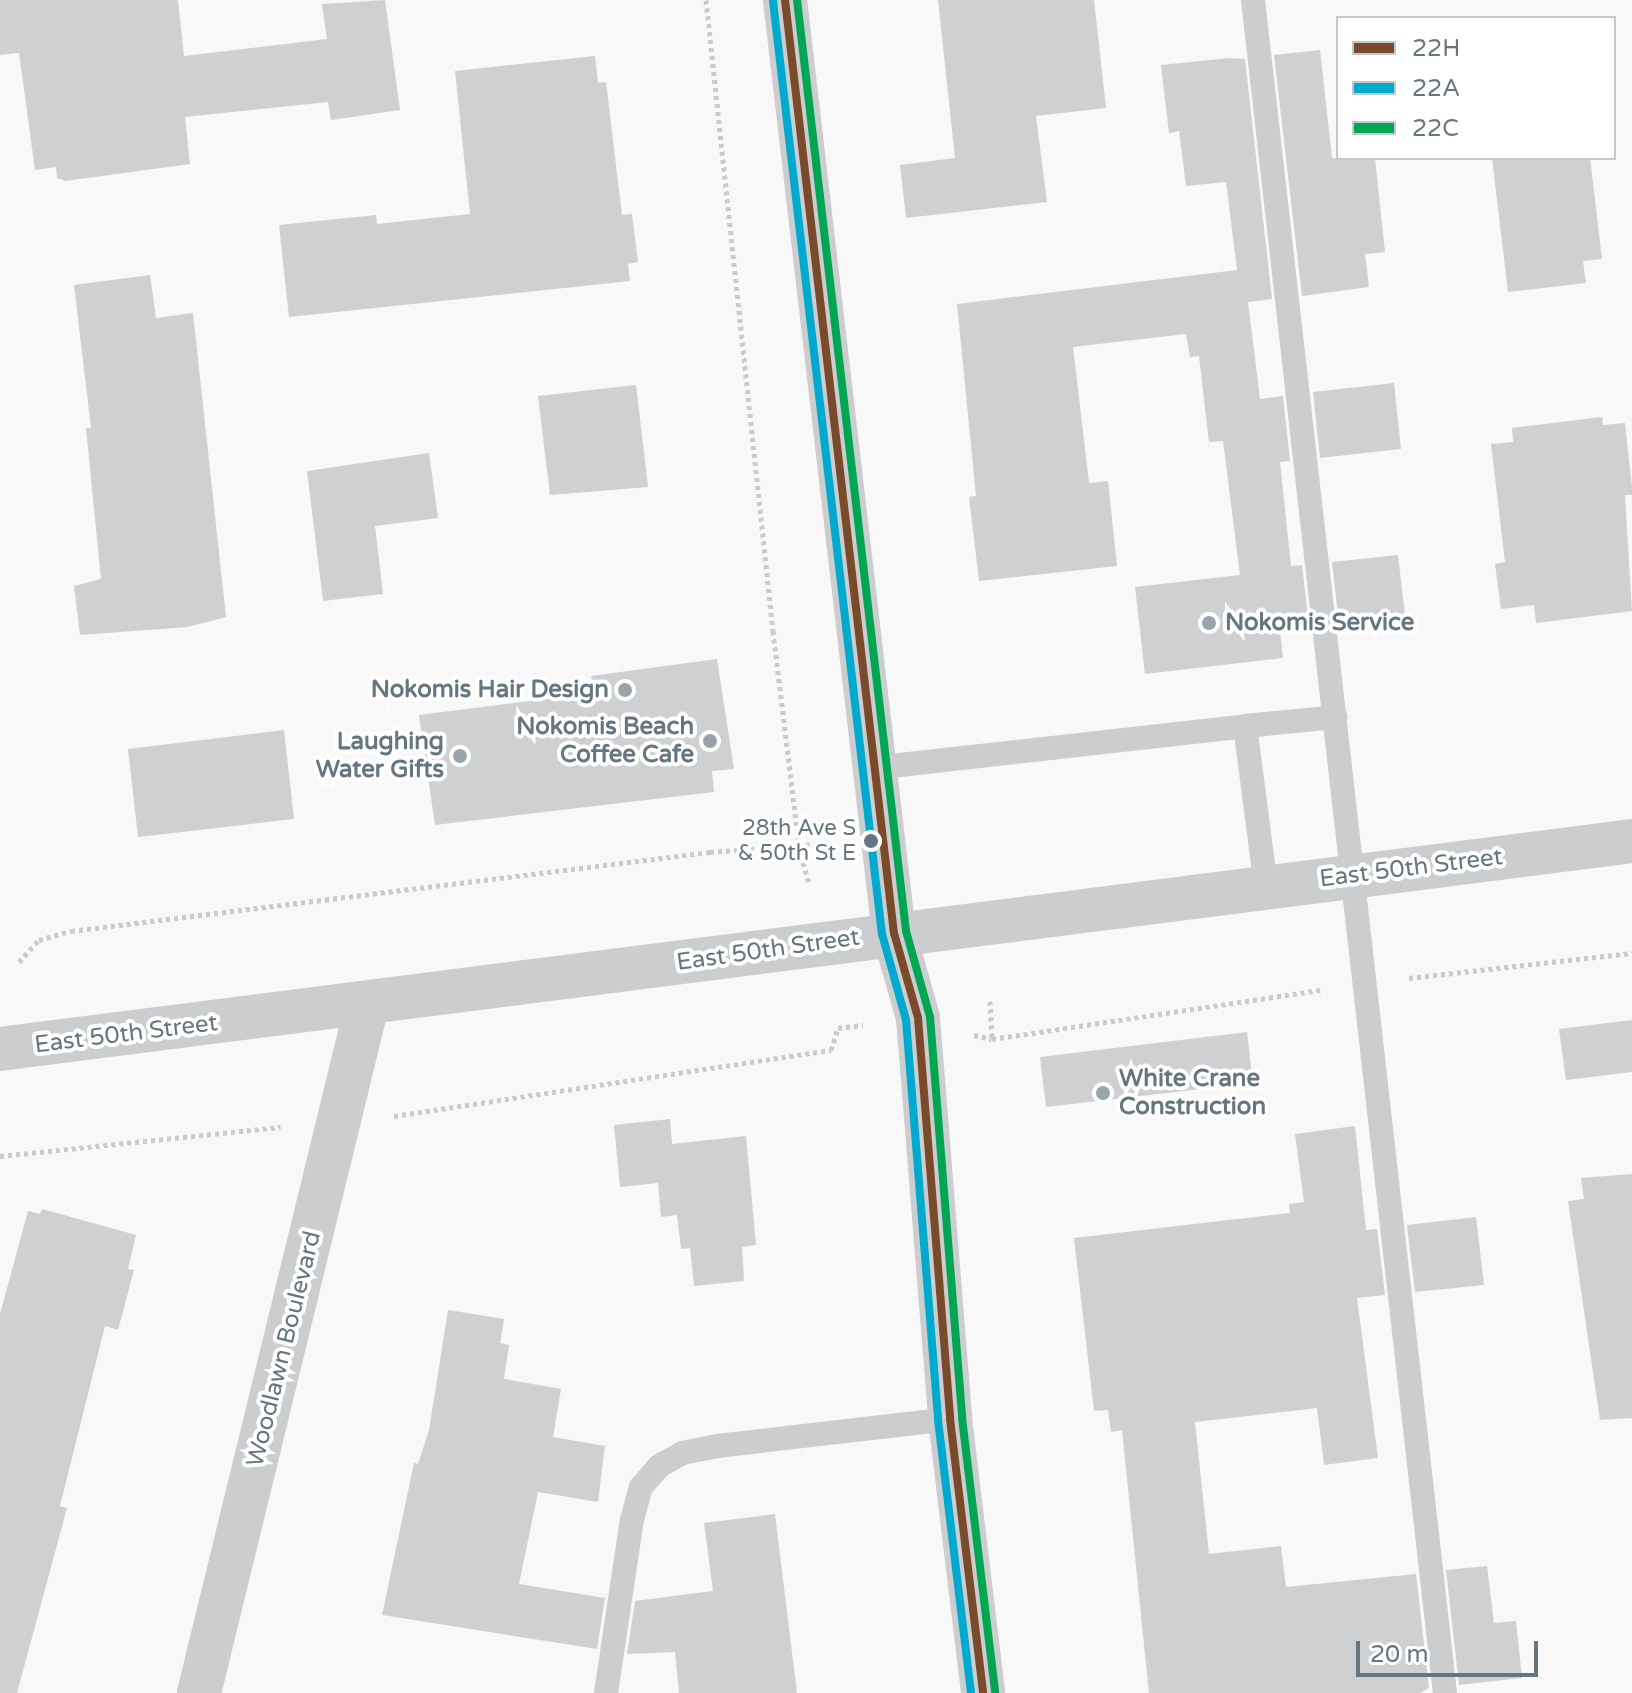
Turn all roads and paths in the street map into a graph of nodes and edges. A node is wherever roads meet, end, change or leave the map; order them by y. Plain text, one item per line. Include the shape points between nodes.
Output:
1 (706, 0) edge
2 (785, 0) edge
3 (1253, 0) edge
4 (1336, 717) junction
5 (1245, 726) junction
6 (873, 768) junction
7 (1632, 841) edge
8 (832, 842) dead end
9 (799, 847) junction
10 (1354, 875) junction
11 (809, 884) dead end
12 (1266, 887) junction
13 (894, 933) junction
14 (1632, 953) edge
15 (19, 962) dead end
16 (1361, 983) junction
17 (990, 1001) dead end
18 (367, 1005) junction
19 (838, 1028) dead end
20 (976, 1036) dead end
21 (992, 1039) junction
22 (0, 1049) edge
23 (392, 1117) dead end
24 (288, 1125) dead end
25 (0, 1156) edge
26 (950, 1419) junction
27 (199, 1693) edge
28 (606, 1693) edge
29 (983, 1693) edge
30 (1445, 1693) edge

1 - 9 path
2 - 6 street
3 - 4 lane
4 - 5 lane
4 - 10 lane
5 - 6 lane
5 - 12 lane
6 - 13 street
7 - 10 street, East 50th Street
8 - 9 path
9 - 11 path
9 - 15 path via 710,852 71,931 39,940
10 - 12 street, East 50th Street
10 - 16 lane
12 - 13 street, East 50th Street
13 - 18 street, East 50th Street
13 - 26 street via 918,1018
14 - 16 path
16 - 21 path
16 - 30 lane
17 - 21 path
18 - 22 street, East 50th Street
18 - 27 street, Woodlawn Boulevard
19 - 23 path via 831,1050
20 - 21 path
24 - 25 path
26 - 28 lane via 717,1446 682,1453 659,1466 641,1487 632,1520
26 - 29 street

